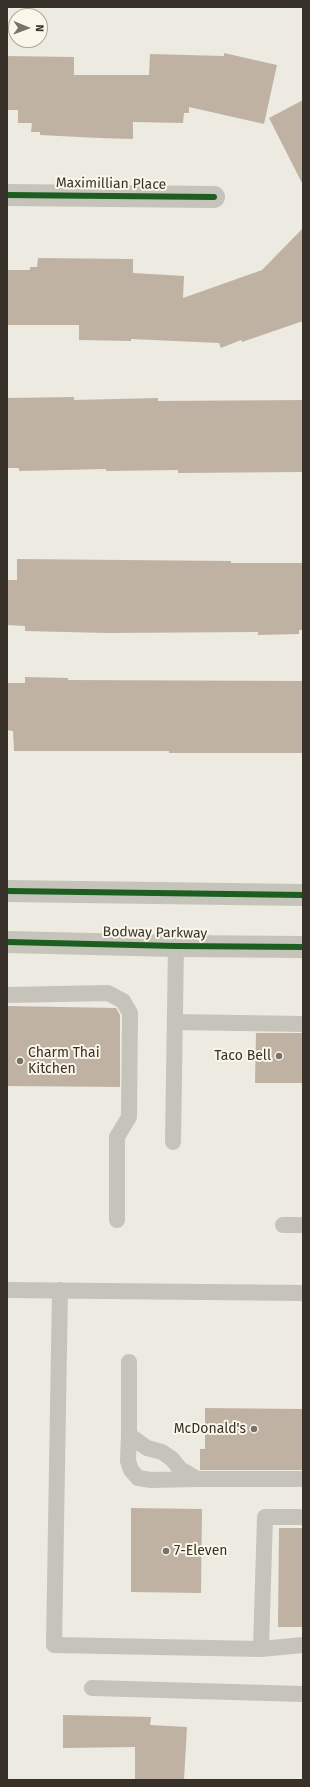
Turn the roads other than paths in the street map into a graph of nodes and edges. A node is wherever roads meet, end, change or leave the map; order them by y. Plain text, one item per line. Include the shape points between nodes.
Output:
1 (7, 195) edge
2 (214, 197) dead end
3 (7, 891) edge
4 (303, 895) edge
5 (7, 942) edge
6 (176, 946) junction
7 (303, 947) edge
8 (7, 995) edge
9 (175, 1022) junction
10 (303, 1024) edge
11 (173, 1142) dead end
12 (117, 1220) dead end
13 (283, 1225) dead end
14 (303, 1225) edge
15 (7, 1290) edge
16 (60, 1290) junction
17 (303, 1293) edge
18 (129, 1362) dead end
19 (129, 1435) junction
20 (197, 1479) junction
21 (303, 1479) edge
22 (303, 1517) edge
23 (303, 1645) edge
24 (261, 1649) junction
25 (92, 1688) dead end
26 (303, 1694) edge

1 - 2 street, Maximillian Place
3 - 4 street
5 - 6 street, Bodway Parkway
6 - 7 street, Bodway Parkway
6 - 9 lane
8 - 12 lane via 108,994 123,1001 130,1013 129,1117 117,1137
9 - 10 lane
9 - 11 lane
13 - 14 lane
15 - 16 lane
16 - 17 lane
16 - 24 lane via 54,1645
18 - 19 lane
19 - 20 lane via 147,1448 162,1452 180,1469
19 - 20 lane via 128,1461 138,1478
20 - 21 lane
22 - 24 lane via 265,1517
23 - 24 lane
25 - 26 lane

